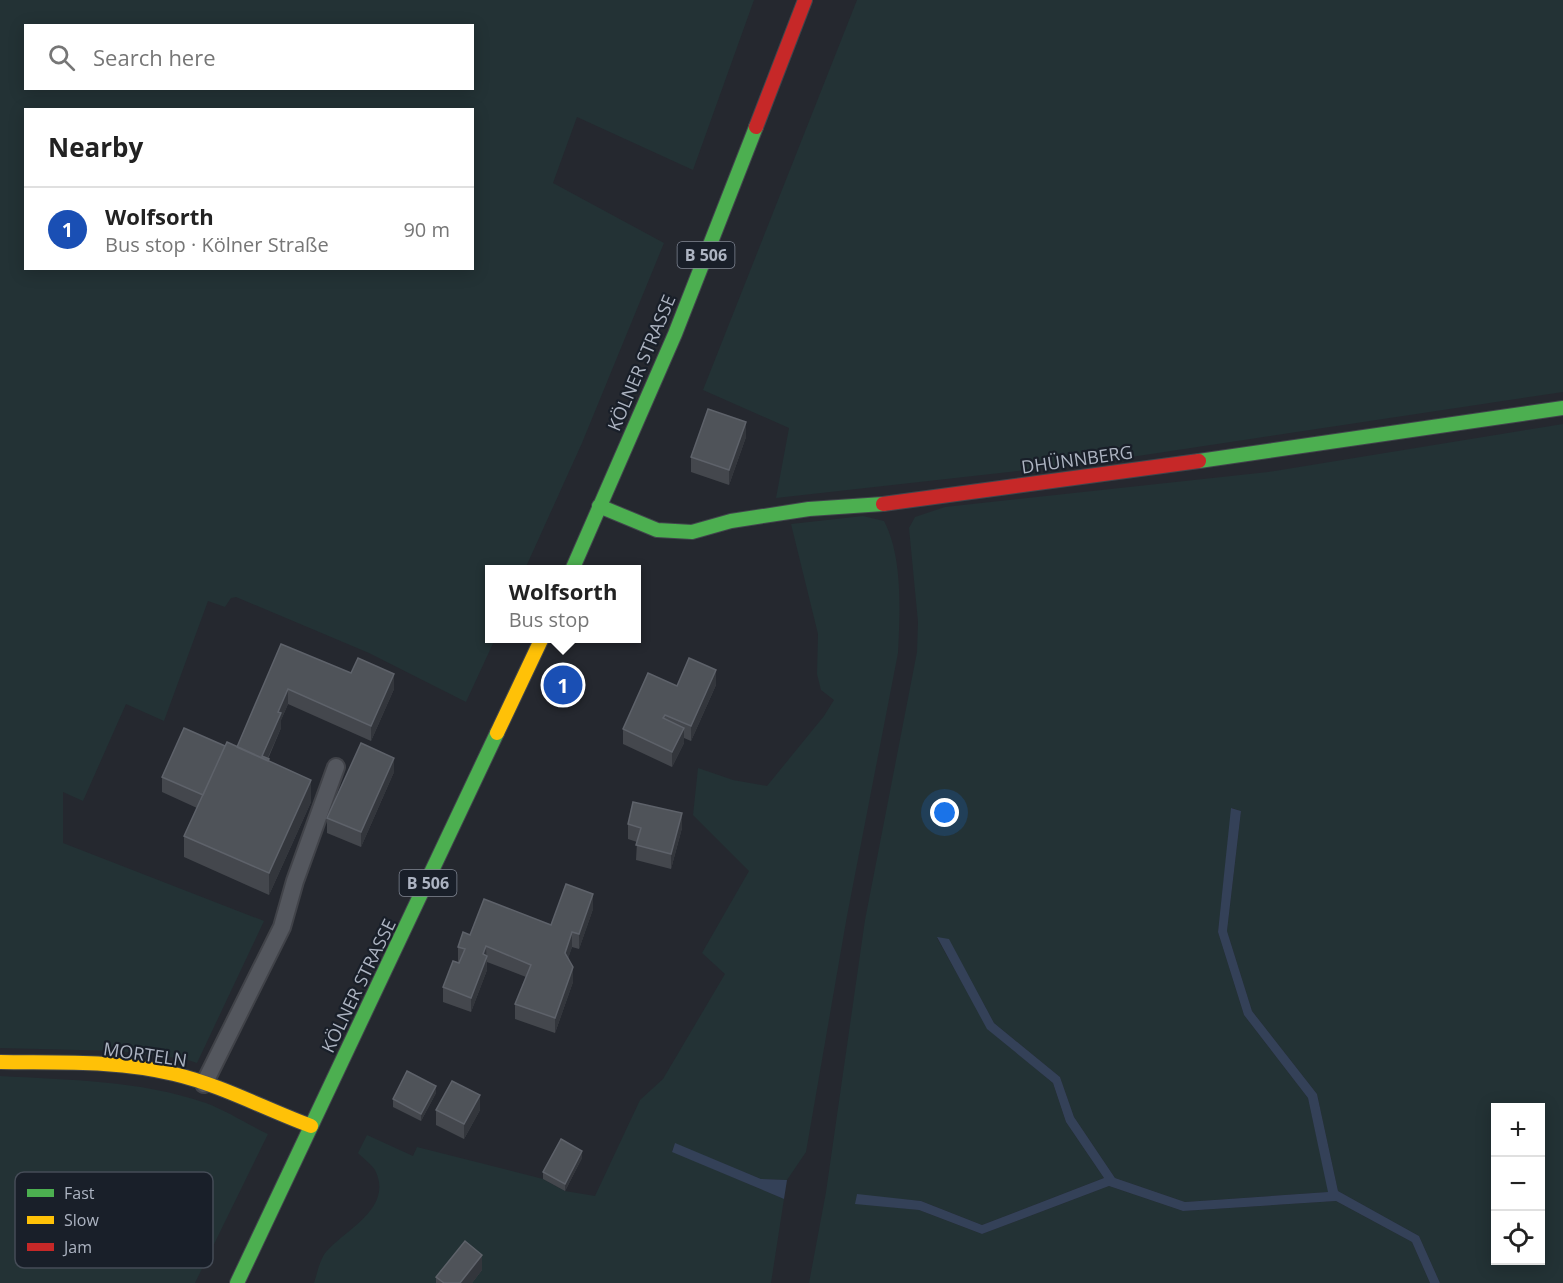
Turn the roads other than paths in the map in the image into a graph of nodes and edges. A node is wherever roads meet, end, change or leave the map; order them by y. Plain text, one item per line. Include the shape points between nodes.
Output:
1 (805, 0) edge
2 (1563, 408) edge
3 (599, 506) junction
4 (574, 565) edge
5 (540, 643) edge
6 (336, 767) dead end
7 (0, 1062) edge
8 (204, 1084) junction
9 (311, 1126) junction
10 (237, 1283) edge

1 - 3 main road, KÖLNER STRASSE / B 506 via 675,334
2 - 3 main road, DHÜNNBERG via 899,503 808,509 730,521 692,532 657,530
3 - 4 main road, KÖLNER STRASSE / B 506
5 - 9 main road, KÖLNER STRASSE / B 506
6 - 8 lane via 282,927
7 - 8 main road, MORTELN via 118,1066 173,1074
8 - 9 main road, MORTELN
9 - 10 main road, KÖLNER STRASSE / B 506

